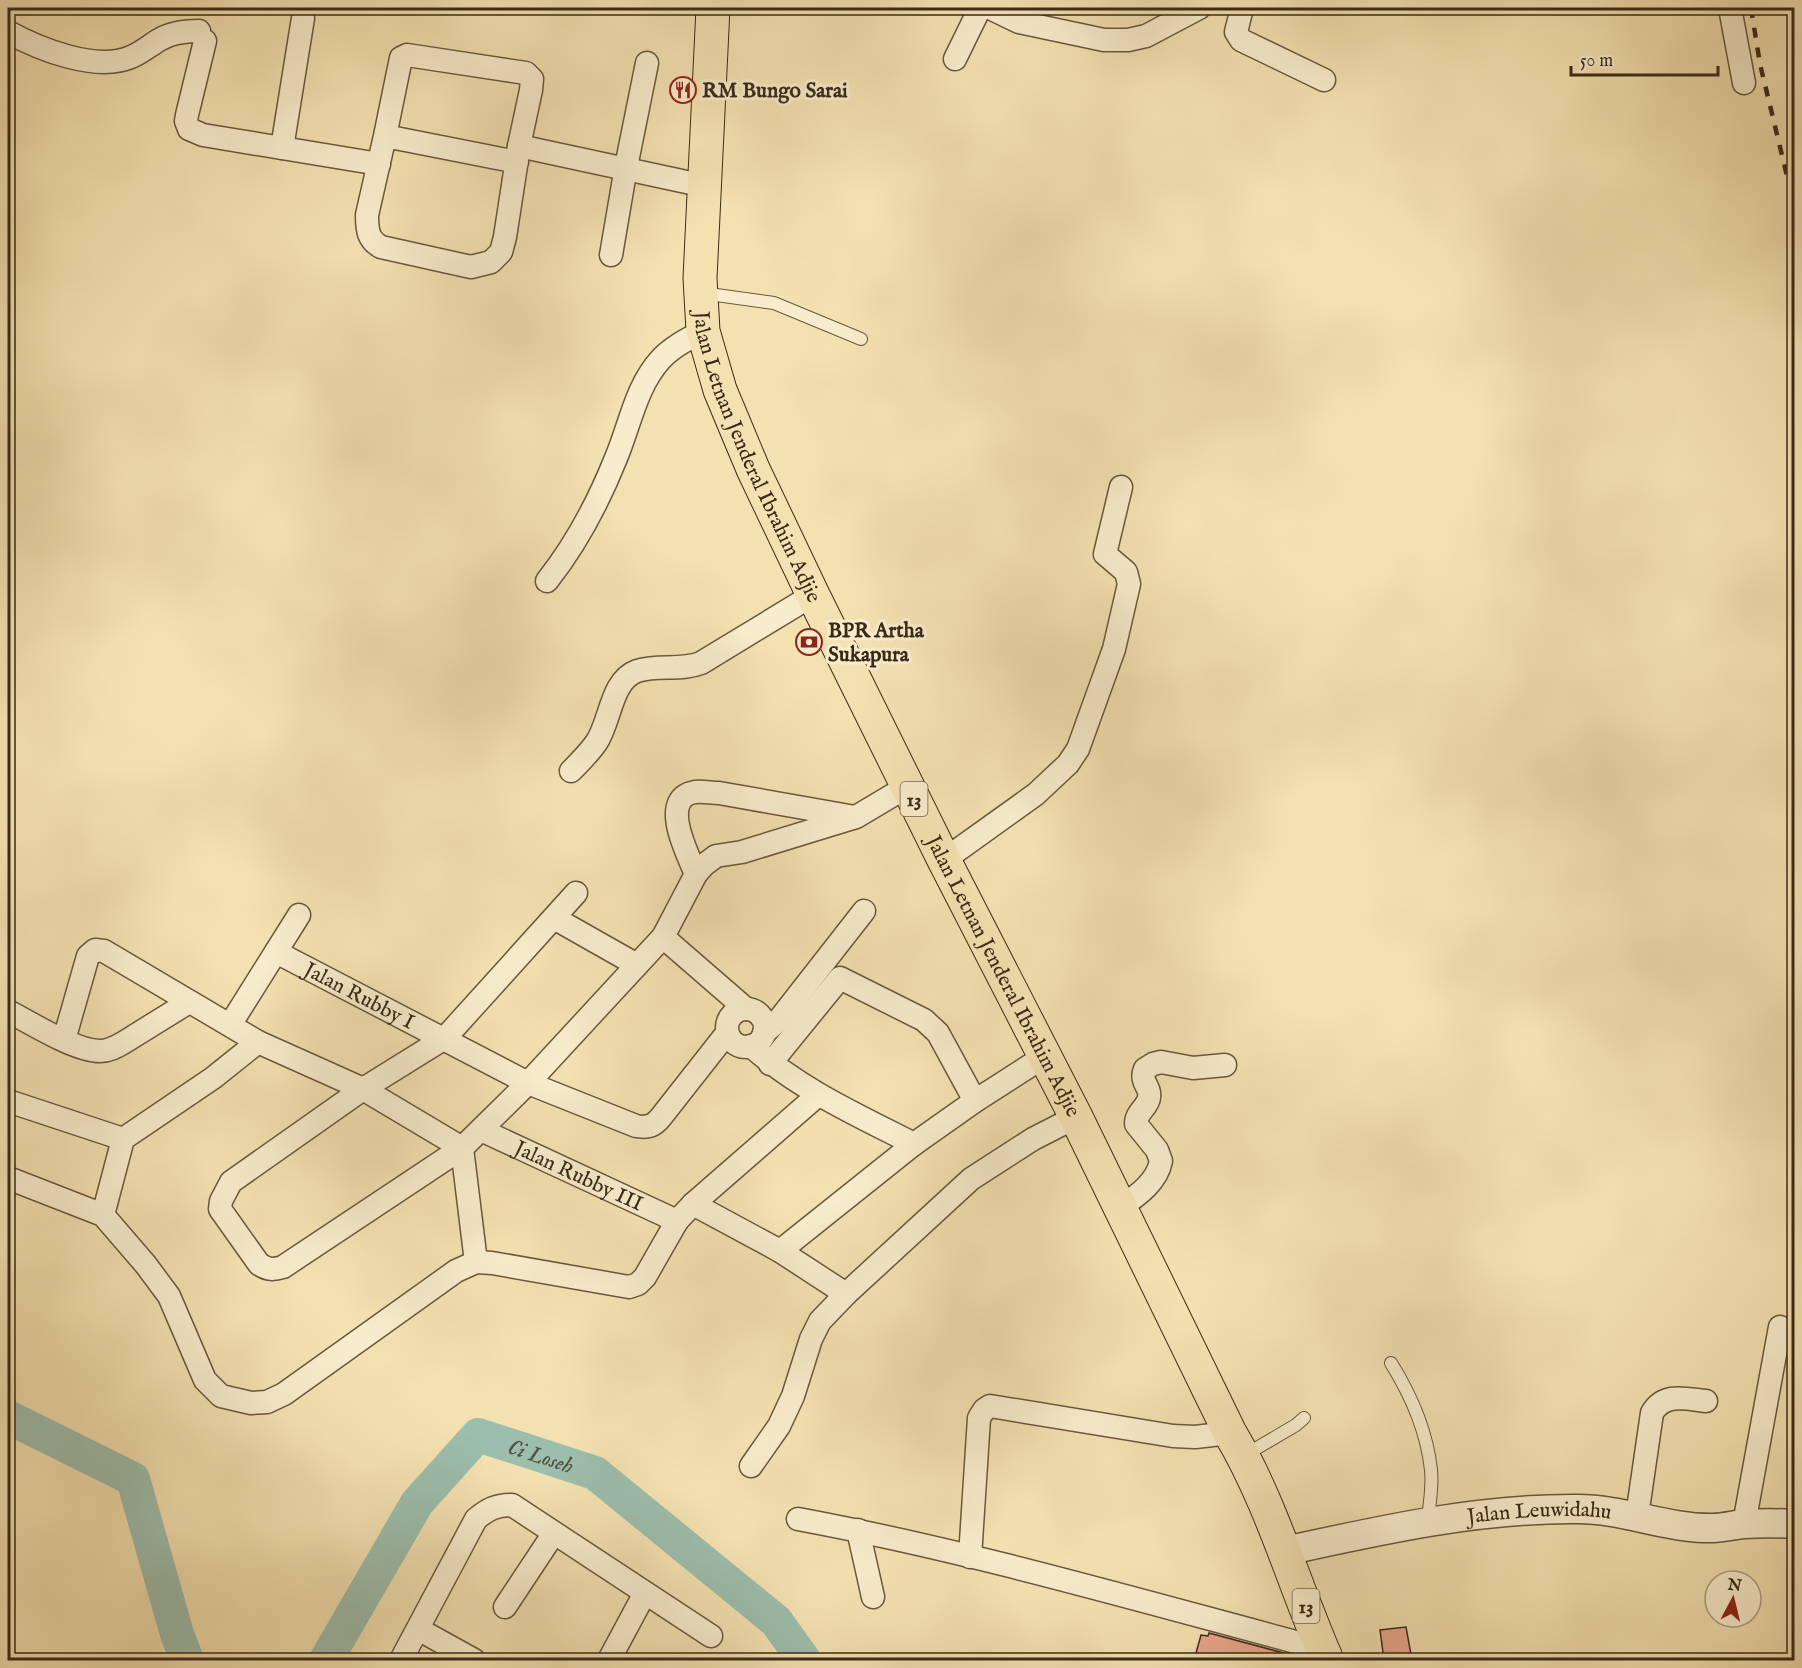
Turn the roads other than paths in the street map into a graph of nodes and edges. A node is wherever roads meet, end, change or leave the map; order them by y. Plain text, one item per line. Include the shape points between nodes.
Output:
1 (713, 8) edge
2 (980, 8) edge
3 (990, 8) edge
4 (1199, 8) edge
5 (1242, 8) edge
6 (1730, 8) edge
7 (303, 18) dead end
8 (8, 32) edge
9 (955, 59) dead end
10 (647, 63) dead end
11 (1324, 80) dead end
12 (1744, 83) dead end
13 (385, 136) junction
14 (282, 148) junction
15 (518, 154) junction
16 (379, 164) junction
17 (626, 167) junction
18 (705, 186) junction
19 (611, 255) dead end
20 (701, 293) junction
21 (703, 331) junction
22 (861, 339) dead end
23 (1121, 487) dead end
24 (547, 581) dead end
25 (813, 595) junction
26 (572, 771) dead end
27 (908, 786) junction
28 (856, 817) junction
29 (944, 860) junction
30 (696, 874) junction
31 (576, 893) dead end
32 (864, 910) dead end
33 (299, 915) dead end
34 (554, 918) junction
35 (663, 937) junction
36 (276, 952) junction
37 (638, 965) junction
38 (819, 967) junction
39 (840, 978) junction
40 (189, 1002) junction
41 (746, 1009) junction
42 (8, 1011) edge
43 (230, 1025) junction
44 (728, 1033) junction
45 (445, 1038) junction
46 (64, 1040) junction
47 (757, 1040) junction
48 (258, 1042) junction
49 (1045, 1056) junction
50 (770, 1064) junction
51 (1226, 1065) dead end
52 (528, 1083) junction
53 (363, 1089) junction
54 (818, 1095) junction
55 (8, 1101) edge
56 (975, 1101) junction
57 (1077, 1117) junction
58 (481, 1130) junction
59 (123, 1139) junction
60 (914, 1144) junction
61 (462, 1148) junction
62 (8, 1178) edge
63 (693, 1204) junction
64 (1121, 1207) junction
65 (103, 1215) junction
66 (677, 1221) junction
67 (780, 1251) junction
68 (476, 1262) junction
69 (846, 1294) junction
70 (1779, 1327) dead end
71 (1391, 1363) dead end
72 (1706, 1401) dead end
73 (1304, 1418) dead end
74 (1237, 1444) junction
75 (751, 1466) dead end
76 (1636, 1516) junction
77 (798, 1519) dead end
78 (1428, 1523) junction
79 (1744, 1524) junction
80 (1794, 1524) edge
81 (858, 1530) junction
82 (554, 1533) junction
83 (1285, 1551) junction
84 (970, 1557) junction
85 (645, 1593) junction
86 (873, 1597) dead end
87 (505, 1607) dead end
88 (418, 1629) junction
89 (711, 1636) dead end
90 (1324, 1655) edge
91 (401, 1660) edge
92 (474, 1660) edge
93 (609, 1660) edge

1 - 18 highway, Jalan Letnan Jenderal Ibrahim Adjie / 13
2 - 9 street
3 - 4 street via 1019,22 1104,40 1146,36
5 - 11 street via 1236,32 1241,40
6 - 12 street
7 - 14 street
8 - 14 street via 53,51 102,62 134,57 170,35 202,36 186,121 189,129 203,135
10 - 17 street
13 - 15 street
13 - 15 street via 399,62 407,55 529,75 531,90
13 - 16 street
14 - 16 street
15 - 16 street via 501,252 491,262 471,267 373,243 367,215
15 - 17 street
17 - 18 street
17 - 19 street
18 - 20 highway, Jalan Letnan Jenderal Ibrahim Adjie / 13
20 - 21 highway, Jalan Letnan Jenderal Ibrahim Adjie / 13
20 - 22 lane via 774,303
21 - 24 street via 678,345 650,372 600,498 582,533
21 - 25 highway, Jalan Letnan Jenderal Ibrahim Adjie / 13 via 724,400
23 - 29 street via 1105,554 1126,572 1129,584 1114,649 1078,749 1036,794
25 - 26 street via 701,663 647,669 628,676 615,695 597,742
25 - 27 highway, Jalan Letnan Jenderal Ibrahim Adjie / 13
27 - 28 street
27 - 29 highway, Jalan Letnan Jenderal Ibrahim Adjie / 13
28 - 30 street via 742,852 716,856
28 - 30 street via 719,793 688,794 676,816
29 - 49 highway, Jalan Letnan Jenderal Ibrahim Adjie / 13
30 - 35 street
31 - 34 street
32 - 38 street
33 - 36 street
34 - 37 street
34 - 45 street
35 - 37 street
35 - 41 street
36 - 43 street
36 - 45 street, Jalan Rubby I
37 - 52 street
38 - 39 street
38 - 47 street via 778,1021
39 - 50 street
39 - 56 street via 933,1027
40 - 43 street
40 - 46 street via 112,1049 100,1051
40 - 46 street via 104,951 95,950 88,956
41 - 44 street via 729,1019
41 - 47 street via 754,1011 764,1024
42 - 46 street
43 - 48 street
44 - 47 street via 737,1045
44 - 52 street, Jalan Rubby I via 662,1117 645,1128
45 - 52 street, Jalan Rubby I
45 - 53 street
47 - 50 street
48 - 53 street
48 - 59 street
49 - 56 street
49 - 57 highway, Jalan Letnan Jenderal Ibrahim Adjie / 13
50 - 54 street
51 - 64 street via 1193,1068 1161,1062 1145,1069 1143,1079 1150,1094 1137,1114 1136,1124 1161,1161 1155,1177
52 - 58 street
53 - 61 street
53 - 61 street via 231,1182 225,1191 220,1209 259,1264 267,1269 276,1270 292,1262
54 - 60 street
54 - 63 street
55 - 59 street
56 - 60 street
57 - 64 highway, Jalan Letnan Jenderal Ibrahim Adjie / 13
57 - 69 street via 971,1179
58 - 61 street
58 - 66 street, Jalan Rubby III
59 - 65 street
60 - 67 street
61 - 68 street
62 - 65 street
63 - 66 street
63 - 67 street
64 - 74 highway, Jalan Letnan Jenderal Ibrahim Adjie / 13
65 - 68 street via 169,1296 205,1380 221,1396 251,1403 267,1402 284,1394 456,1270
66 - 68 street via 645,1277 629,1287
67 - 69 street
69 - 75 street via 820,1322 784,1416
70 - 79 street
71 - 78 lane via 1422,1427 1431,1472
72 - 76 street via 1670,1398 1656,1406
73 - 74 lane via 1296,1425
74 - 83 highway, Jalan Letnan Jenderal Ibrahim Adjie / 13
74 - 84 street via 990,1407 979,1418
76 - 78 street, Jalan Leuwidahu via 1578,1509 1512,1512
76 - 79 street, Jalan Leuwidahu via 1690,1527
77 - 81 street
78 - 83 street, Jalan Leuwidahu
79 - 80 street, Jalan Leuwidahu
81 - 84 street
81 - 86 street
82 - 85 street
82 - 87 street
82 - 88 street via 512,1505 488,1509 476,1520
83 - 90 highway, 13
84 - 90 street
85 - 89 street
85 - 93 street
88 - 91 street
88 - 92 street

